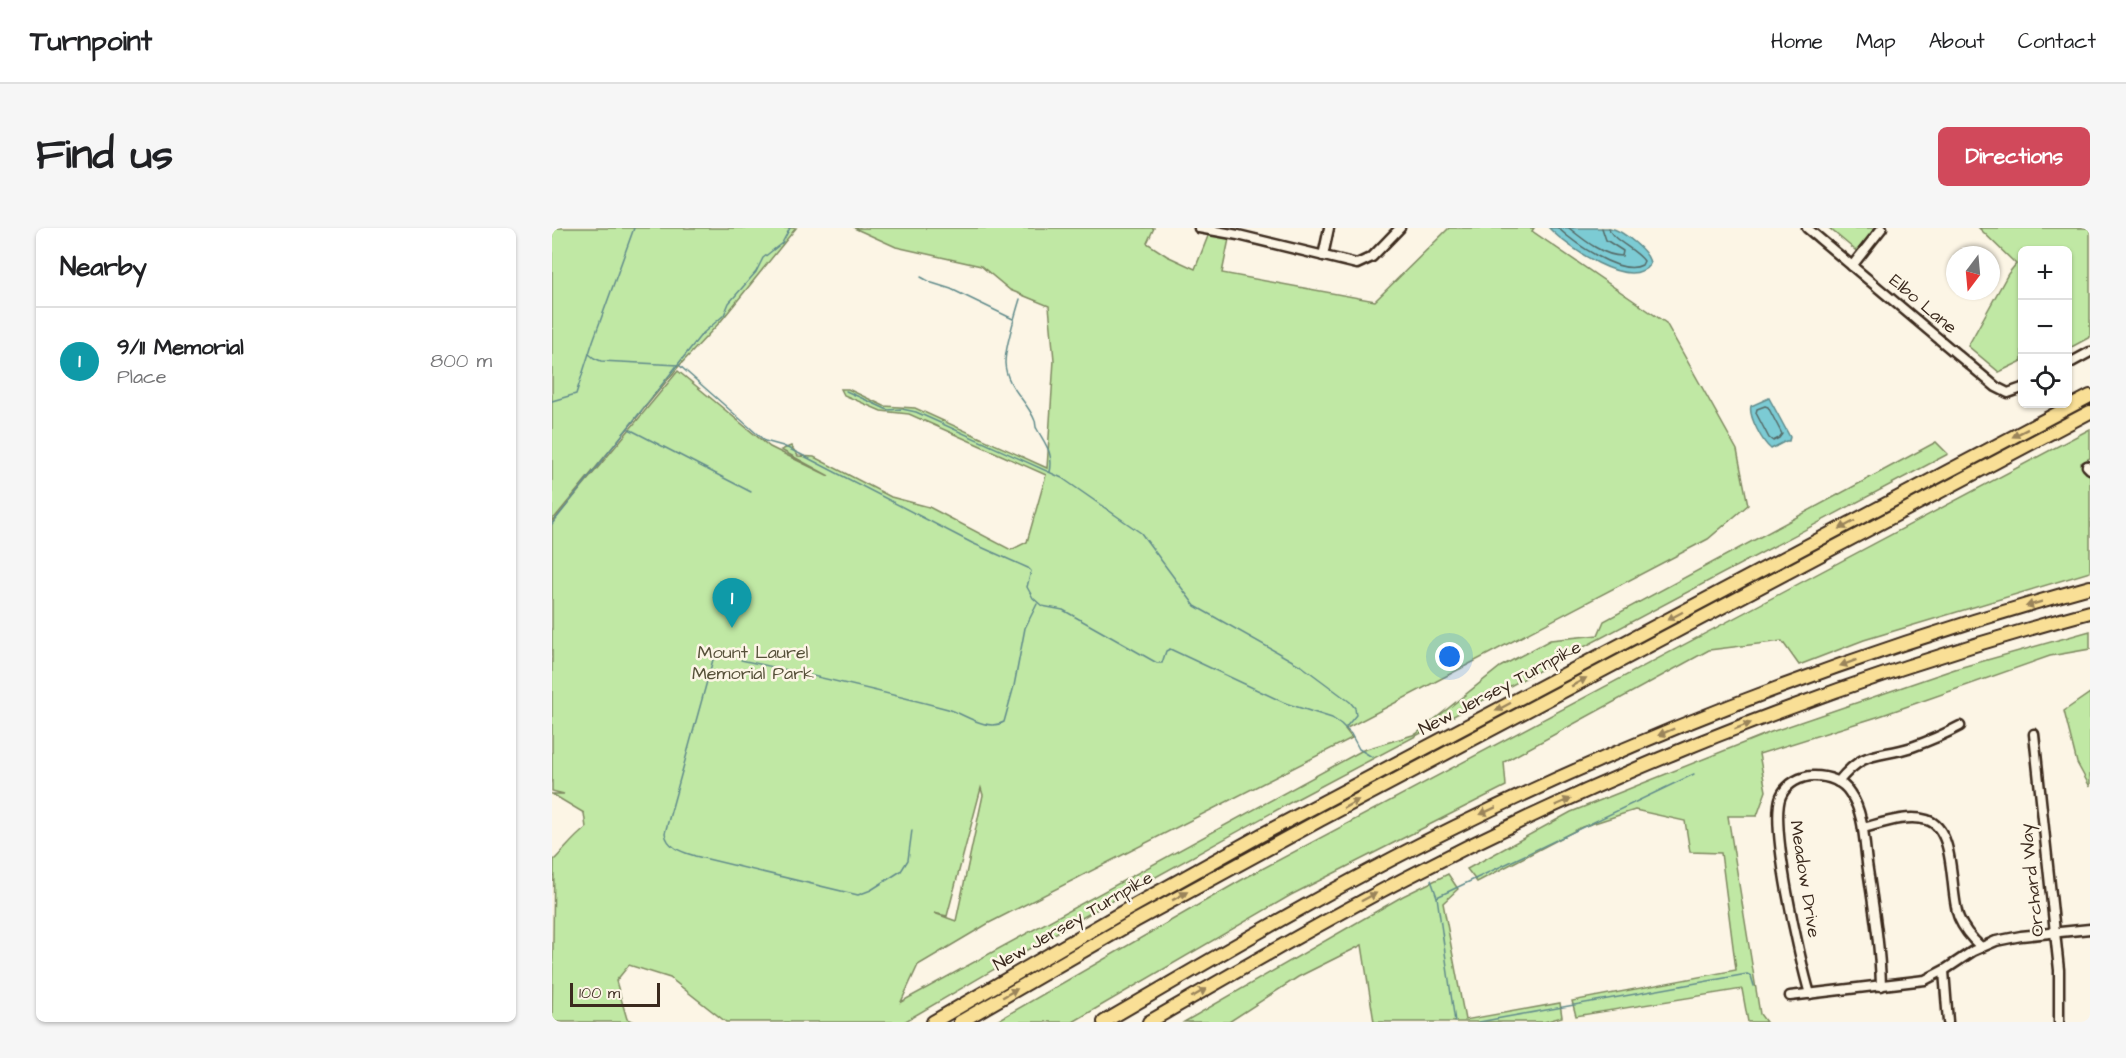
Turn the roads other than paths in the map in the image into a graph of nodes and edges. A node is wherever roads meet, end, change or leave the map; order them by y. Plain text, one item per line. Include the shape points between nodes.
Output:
1 (1199, 228) edge
2 (1329, 228) edge
3 (1400, 228) edge
4 (1807, 228) edge
5 (1882, 228) edge
6 (1236, 231) edge
7 (1323, 256) junction
8 (1852, 266) junction
9 (2090, 352) edge
10 (2072, 361) edge
11 (2018, 389) edge
12 (2090, 396) edge
13 (2090, 412) edge
14 (2090, 587) edge
15 (2090, 612) edge
16 (1960, 726) dead end
17 (2034, 734) dead end
18 (1838, 782) junction
19 (1863, 828) junction
20 (2090, 930) edge
21 (2055, 933) junction
22 (1981, 947) junction
23 (1944, 971) junction
24 (1881, 986) junction
25 (1810, 994) junction
26 (1790, 996) dead end
27 (933, 1022) edge
28 (960, 1022) edge
29 (1104, 1022) edge
30 (1149, 1022) edge
31 (1948, 1022) edge
32 (2059, 1022) edge

1 - 6 street
2 - 7 street
3 - 7 street via 1362,263
4 - 8 street, Elbo Lane
5 - 8 street
6 - 7 street
8 - 11 street, Elbo Lane via 1996,387 2008,393
9 - 10 street
12 -> 27 highway, New Jersey Turnpike via 1246,844
28 -> 13 highway, New Jersey Turnpike via 1320,820
14 -> 29 highway via 1856,660 1705,716 1571,773 1376,868
30 -> 15 highway via 1398,882 1616,778 1848,688
16 - 18 street via 1914,746 1859,761
17 - 21 street, Orchard Way
18 - 19 street via 1851,793
18 - 25 street, Meadow Drive via 1818,776 1800,778 1785,790 1778,811 1785,873
19 - 22 street via 1913,819 1928,820 1937,826 1947,851 1959,918 1967,934
19 - 24 street
20 - 21 street
21 - 22 street via 2012,938
21 - 32 street, Orchard Way
22 - 23 street
23 - 24 street via 1925,980
23 - 31 street
24 - 25 street
25 - 26 street

